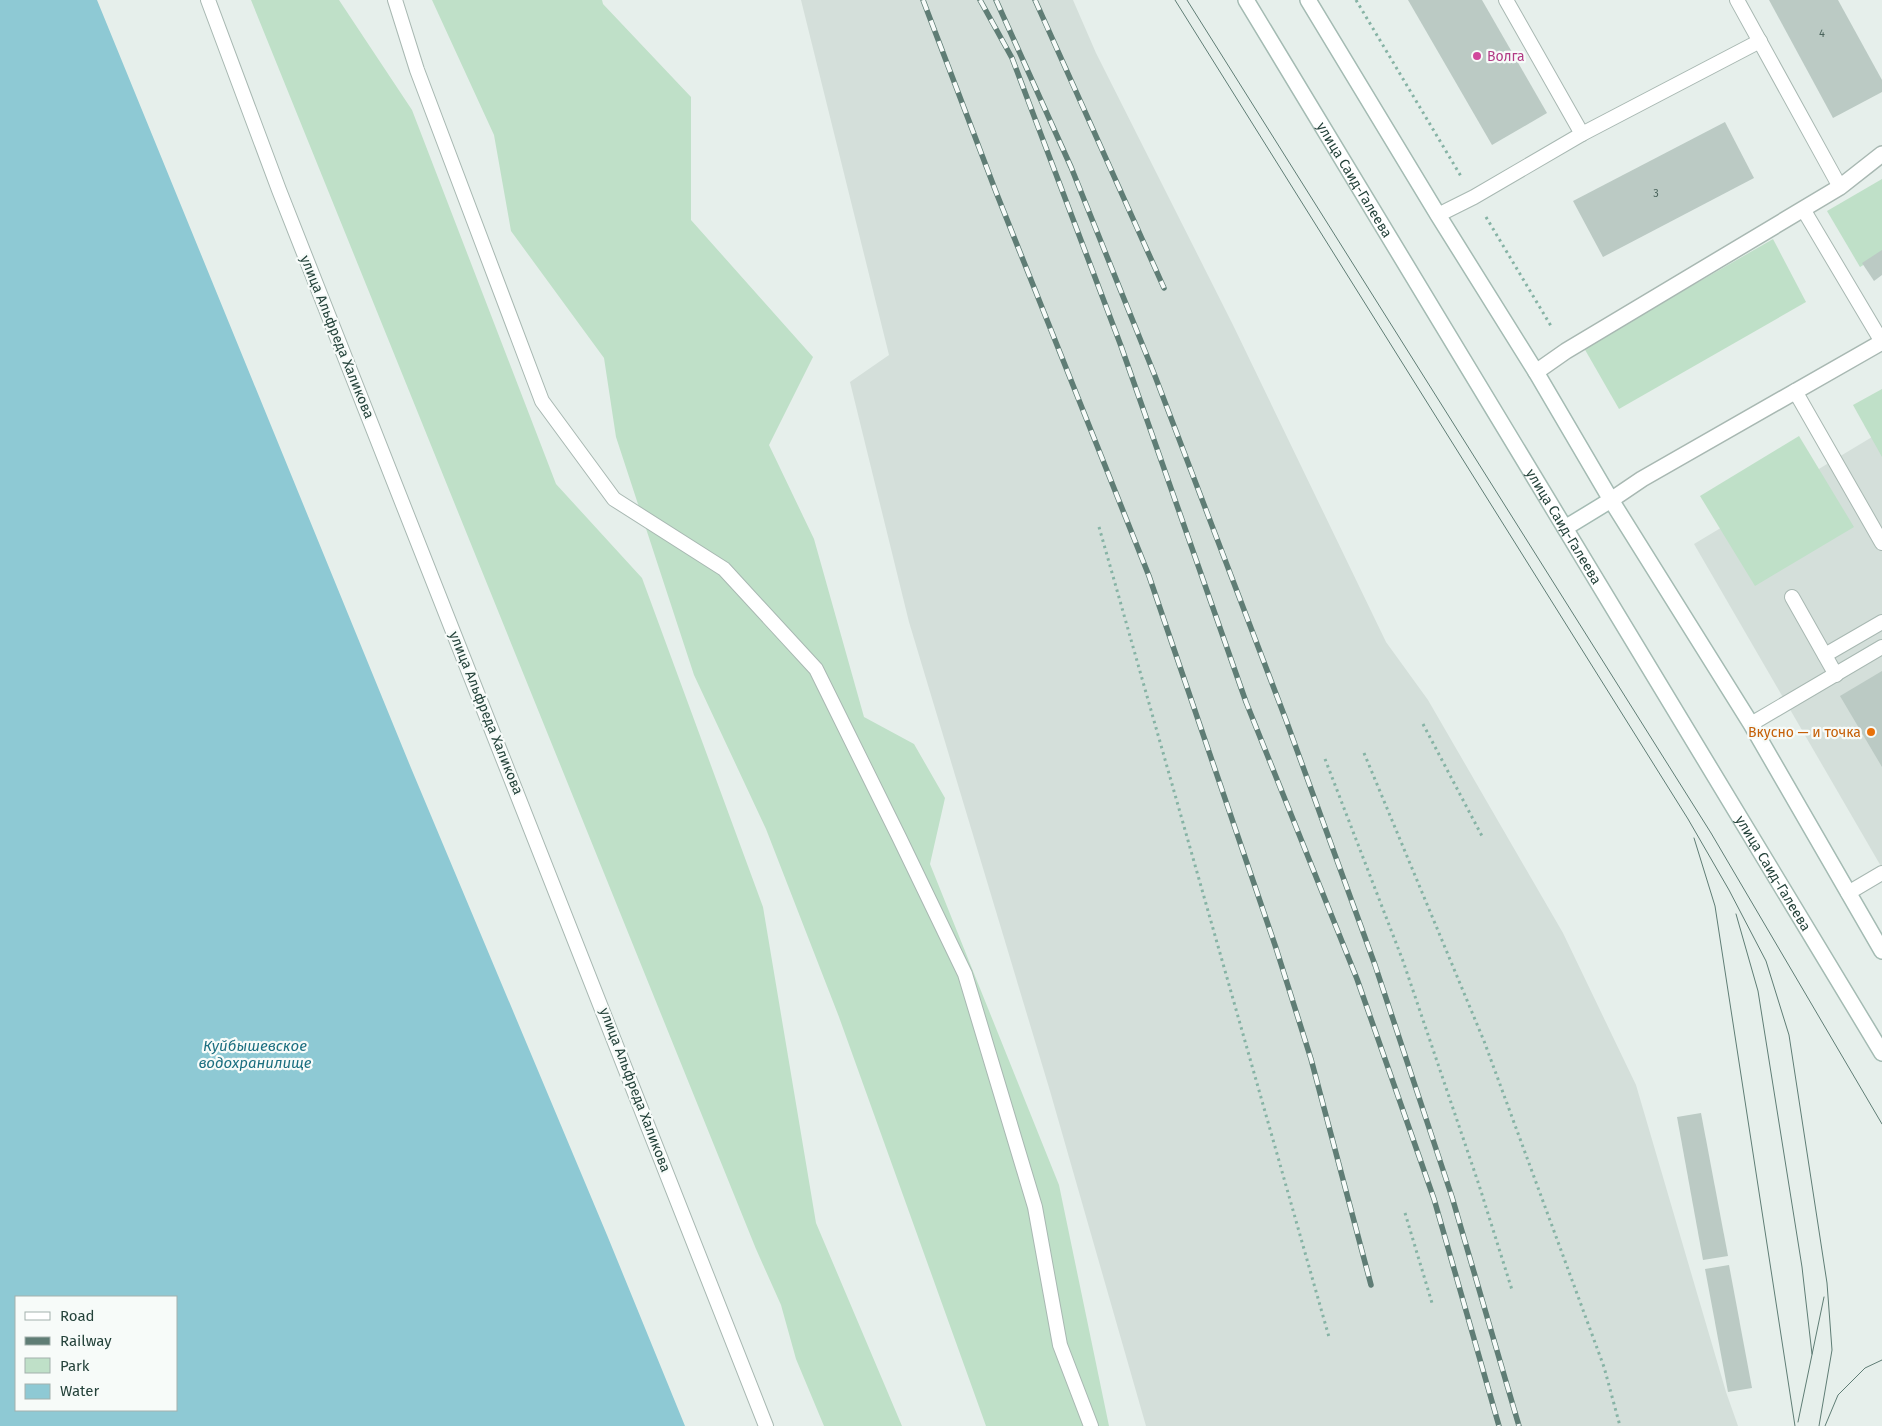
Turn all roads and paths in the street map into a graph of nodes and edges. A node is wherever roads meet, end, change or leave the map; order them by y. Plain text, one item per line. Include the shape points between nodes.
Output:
1 (208, 0) edge
2 (395, 0) edge
3 (1246, 0) edge
4 (1308, 0) edge
5 (1356, 0) edge
6 (1506, 0) edge
7 (1737, 0) edge
8 (1760, 41) junction
9 (1582, 134) junction
10 (1882, 154) edge
11 (1840, 187) junction
12 (1474, 197) junction
13 (1803, 209) junction
14 (1438, 215) junction
15 (1551, 326) dead end
16 (1882, 342) edge
17 (1536, 372) junction
18 (1795, 392) junction
19 (1611, 500) junction
20 (1099, 527) dead end
21 (1565, 528) junction
22 (1882, 543) edge
23 (1792, 597) dead end
24 (1882, 622) edge
25 (1882, 647) edge
26 (1825, 655) junction
27 (1836, 675) junction
28 (1423, 724) dead end
29 (1751, 724) junction
30 (1364, 753) dead end
31 (1325, 759) dead end
32 (1483, 838) dead end
33 (1882, 873) edge
34 (1848, 893) junction
35 (1882, 951) edge
36 (1882, 1053) edge
37 (1405, 1213) dead end
38 (1512, 1290) dead end
39 (1432, 1304) dead end
40 (1329, 1337) dead end
41 (766, 1426) edge
42 (1091, 1426) edge
43 (1620, 1426) edge

1 - 41 lane, улица Альфреда Халикова via 279,190
2 - 42 lane via 417,70 542,401 614,499 724,569 816,669 899,836 965,974 1035,1207 1060,1346
3 - 21 main road, улица Саид-Галеева
4 - 14 main road
5 - 12 path
6 - 9 lane
7 - 8 lane
8 - 9 lane
8 - 11 lane
9 - 12 lane
10 - 11 main road
11 - 13 main road
12 - 14 lane
12 - 15 path
13 - 16 lane
13 - 17 main road
14 - 17 main road
16 - 18 main road
17 - 19 main road
18 - 19 main road
18 - 22 lane
19 - 21 main road
19 - 29 main road
20 - 40 path
21 - 36 main road, улица Саид-Галеева
23 - 26 lane
24 - 26 lane
25 - 27 lane
26 - 27 lane
27 - 29 lane
28 - 32 path
29 - 34 main road
30 - 43 path via 1484,1041 1604,1367
31 - 38 path via 1403,962 1480,1185
33 - 34 lane
34 - 35 main road
37 - 39 path

